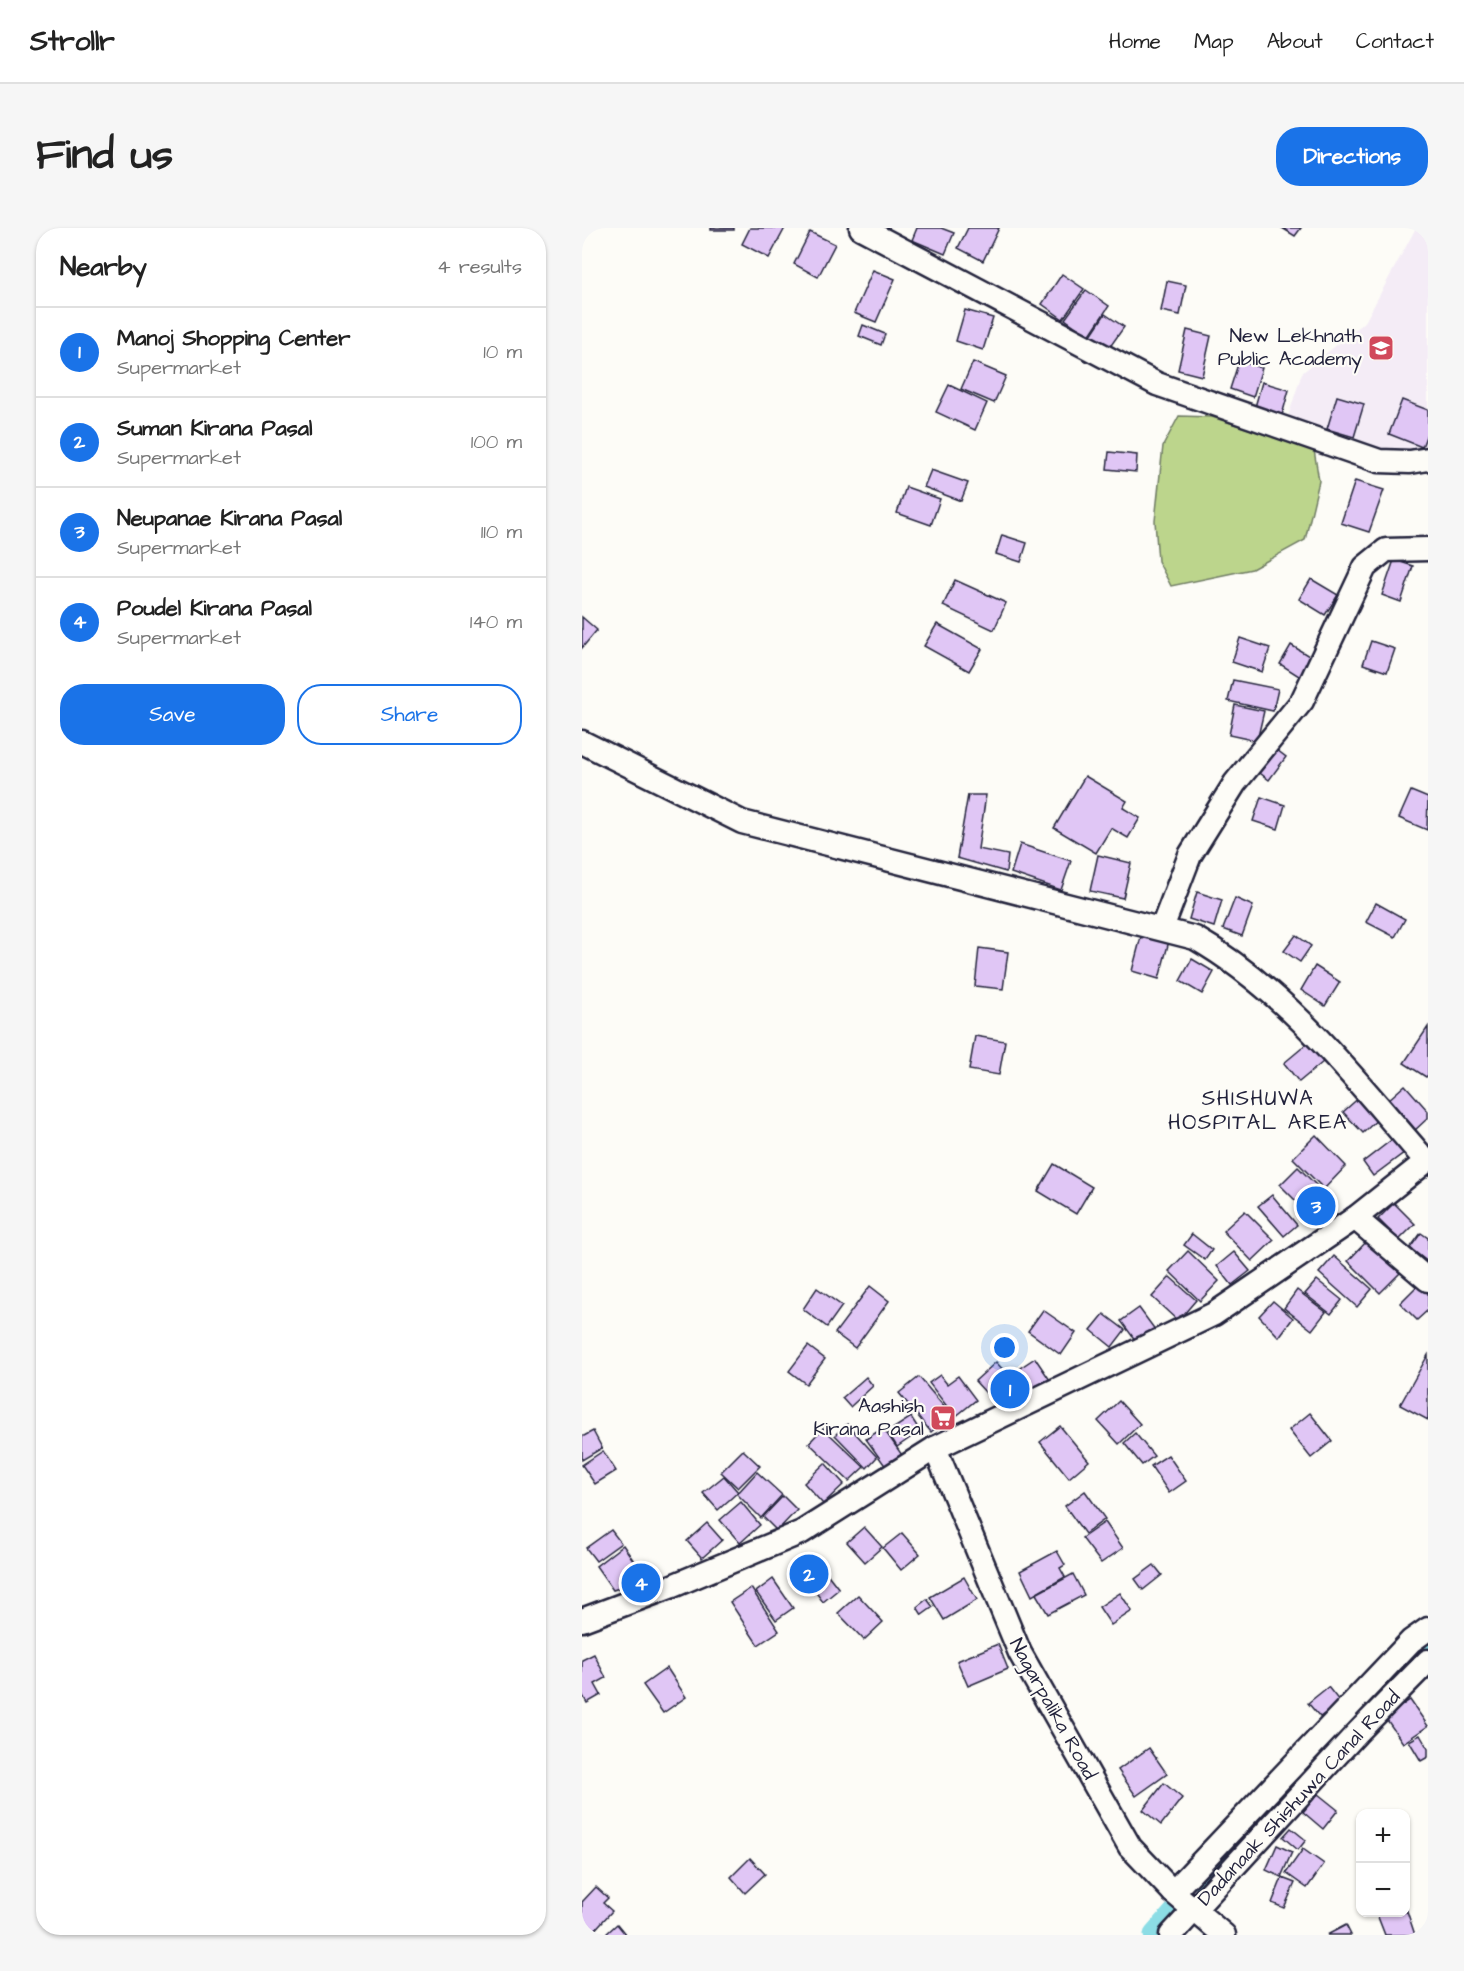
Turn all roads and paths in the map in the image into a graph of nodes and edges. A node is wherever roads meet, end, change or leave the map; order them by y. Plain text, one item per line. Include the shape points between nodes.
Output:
1 (861, 228) edge
2 (1428, 459) edge
3 (1428, 549) edge
4 (582, 742) edge
5 (1162, 928) junction
6 (1427, 1161) edge
7 (1355, 1218) junction
8 (1428, 1280) edge
9 (935, 1448) junction
10 (582, 1620) edge
11 (1428, 1629) edge
12 (1428, 1661) edge
13 (1173, 1892) junction
14 (1195, 1910) junction
15 (1171, 1935) edge
16 (1224, 1935) edge

1 - 2 street via 1157,384 1379,462
3 - 5 street via 1386,550 1365,567 1302,701 1235,783 1190,855
4 - 5 street via 742,822
5 - 6 street via 1195,938 1264,986 1304,1022
6 - 7 street
7 - 8 street
7 - 9 street via 1214,1314
9 - 10 street via 802,1532
9 - 13 street, Nagarpalika Road via 1020,1653 1130,1847
11 - 13 street, Dadanaak Shishuwa Canal Road via 1411,1641
12 - 14 street, Dadanaak Shishuwa Canal Road
13 - 14 street, Nagarpalika Road
14 - 15 street, Dadanaak Shishuwa Canal Road
14 - 16 street, Nagarpalika Road

